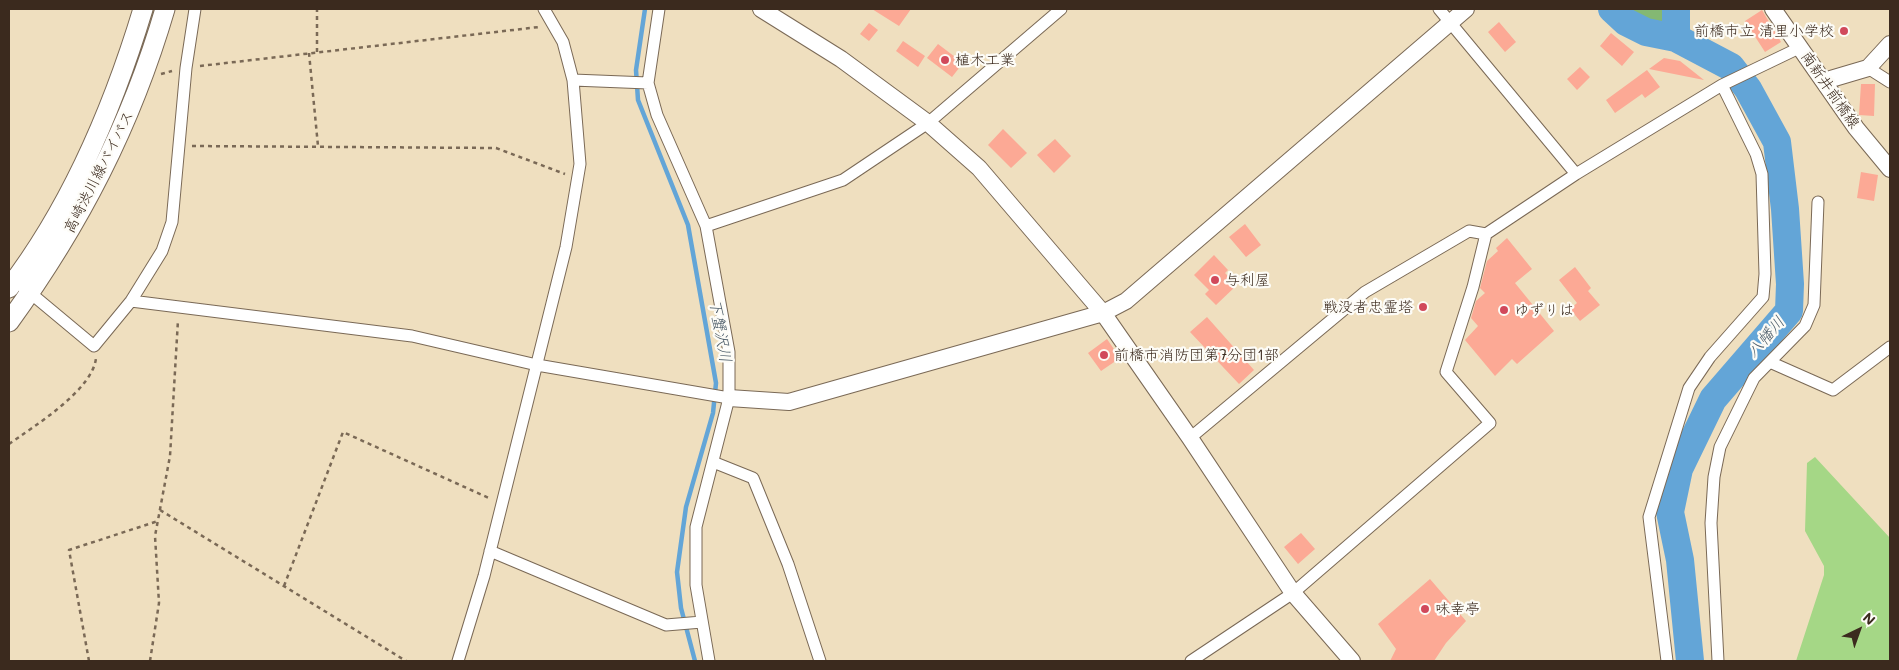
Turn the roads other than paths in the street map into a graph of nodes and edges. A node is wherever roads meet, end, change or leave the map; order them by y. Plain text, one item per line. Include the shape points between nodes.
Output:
1 (144, 9) edge
2 (165, 9) edge
3 (195, 9) edge
4 (544, 9) edge
5 (659, 9) edge
6 (761, 9) edge
7 (1060, 9) edge
8 (1439, 9) edge
9 (1466, 9) edge
10 (1773, 9) edge
11 (1450, 22) junction
12 (1890, 44) edge
13 (1799, 48) junction
14 (1868, 68) junction
15 (573, 80) junction
16 (1824, 81) junction
17 (1890, 82) edge
18 (648, 83) junction
19 (1725, 84) junction
20 (928, 123) junction
21 (1890, 169) edge
22 (1576, 174) junction
23 (1818, 202) dead end
24 (706, 226) junction
25 (1486, 234) junction
26 (11, 281) edge
27 (30, 294) junction
28 (131, 301) junction
29 (1103, 313) junction
30 (9, 322) edge
31 (1890, 347) edge
32 (1772, 363) junction
33 (537, 365) junction
34 (729, 398) junction
35 (1190, 438) junction
36 (712, 462) junction
37 (490, 551) junction
38 (1293, 593) junction
39 (702, 622) junction
40 (458, 661) edge
41 (709, 661) edge
42 (817, 661) edge
43 (1191, 661) edge
44 (1352, 661) edge
45 (1667, 661) edge
46 (1718, 661) edge

1 - 26 main road, 高崎渋川線バイパス via 98,135 47,229
2 - 27 main road, 高崎渋川線バイパス via 149,63 115,145 89,198
3 - 28 street via 186,68 172,222 162,252
4 - 15 street via 564,42
5 - 18 street
6 - 20 street via 841,60
7 - 20 street
8 - 11 street
9 - 11 street
10 - 13 street, 南新井前橋線
11 - 22 street
11 - 29 street via 1126,301
12 - 14 street
13 - 16 street, 南新井前橋線
13 - 19 street
14 - 16 street
14 - 17 street
15 - 18 street
15 - 33 street via 580,164 566,247
16 - 21 street, 南新井前橋線 via 1856,128
18 - 24 street via 657,115
19 - 22 street
19 - 45 street via 1762,174 1763,297 1710,357 1689,388 1649,518
20 - 24 street via 843,180
20 - 29 street via 979,168
22 - 25 street
23 - 32 street via 1814,305 1805,326
24 - 34 street via 729,352
25 - 35 street via 1469,231 1365,292
25 - 38 street via 1473,288 1446,372 1490,423
26 - 27 street
27 - 28 street via 94,346
27 - 30 main road, 高崎渋川線バイパス
28 - 33 street via 412,336
29 - 34 street via 788,402
29 - 35 street
31 - 32 street via 1833,390
32 - 46 street via 1754,378 1736,413 1720,447 1714,477 1710,523
33 - 34 street
33 - 37 street
34 - 36 street
35 - 38 street
36 - 39 street via 696,527 696,585
36 - 42 street via 753,478 788,564
37 - 39 street via 666,625
37 - 40 street
38 - 43 street
38 - 44 street
39 - 41 street

